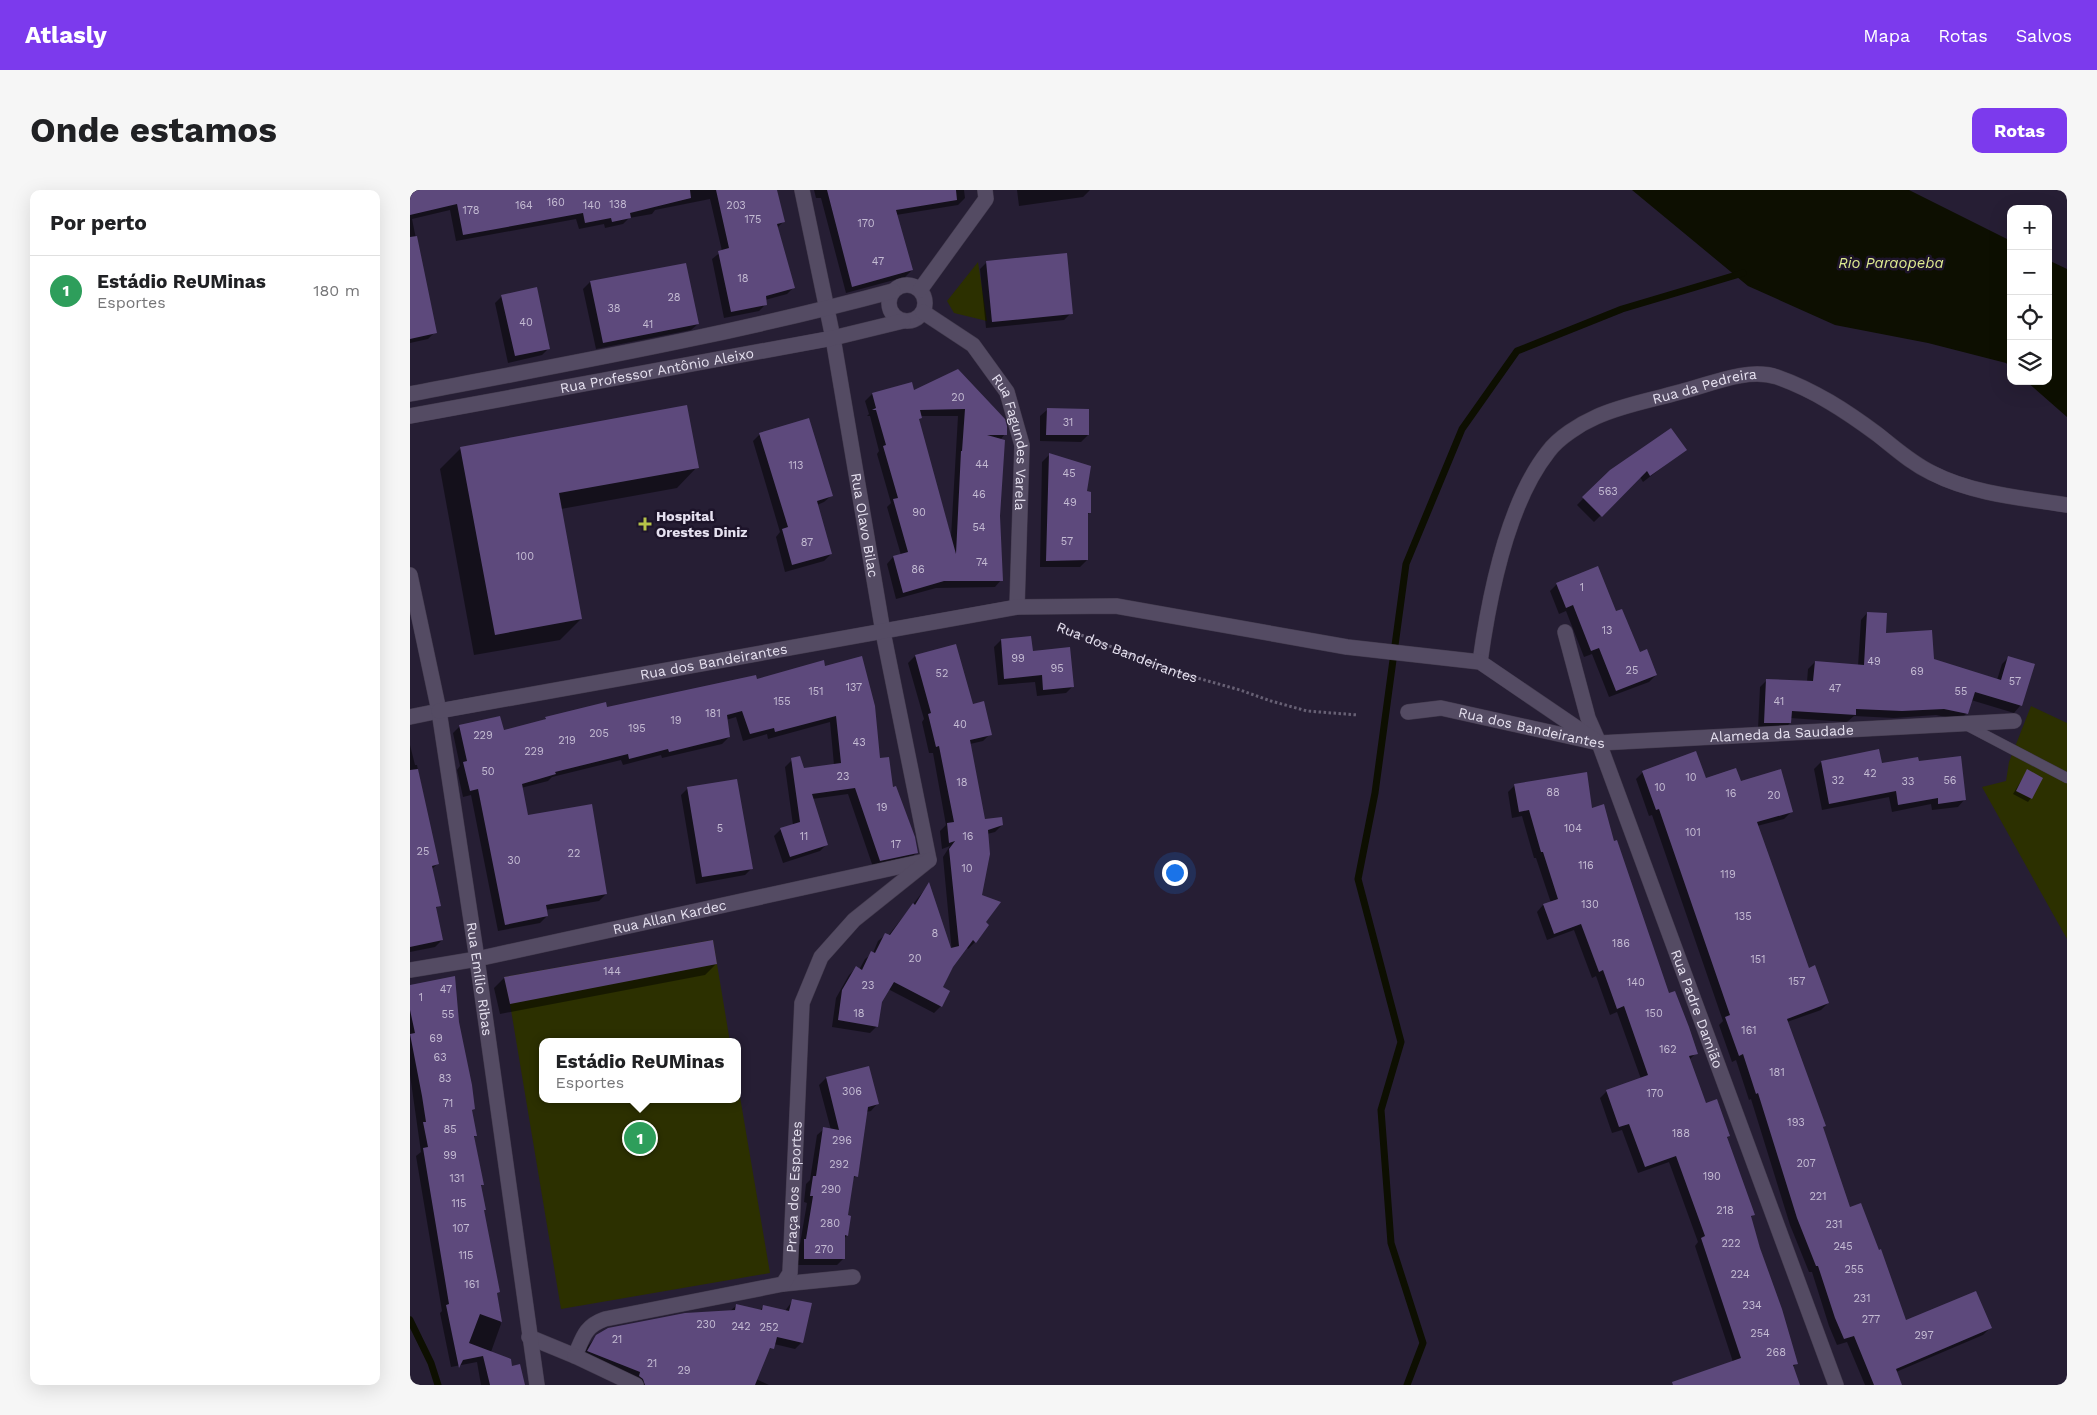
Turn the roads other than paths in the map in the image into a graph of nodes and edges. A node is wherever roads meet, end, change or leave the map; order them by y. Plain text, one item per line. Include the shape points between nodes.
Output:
1 (802, 190) edge
2 (985, 190) edge
3 (920, 290) junction
4 (893, 291) junction
5 (827, 309) junction
6 (923, 312) junction
7 (903, 321) junction
8 (833, 338) junction
9 (628, 353) junction
10 (630, 374) junction
11 (506, 376) junction
12 (410, 394) edge
13 (511, 397) junction
14 (410, 416) edge
15 (2067, 505) edge
16 (410, 575) edge
17 (1017, 607) junction
18 (883, 632) junction
19 (1565, 632) dead end
20 (1480, 662) junction
21 (439, 711) junction
22 (1408, 712) dead end
23 (410, 717) edge
24 (2014, 721) dead end
25 (1963, 724) junction
26 (1599, 743) junction
27 (2067, 778) edge
28 (929, 860) junction
29 (477, 959) junction
30 (410, 970) edge
31 (853, 1278) dead end
32 (783, 1284) junction
33 (529, 1337) junction
34 (575, 1356) junction
35 (537, 1385) edge
36 (636, 1385) edge
37 (1836, 1385) edge

1 - 5 street, Rua Olavo Bilac
2 - 3 street via 986,199
3 - 4 street via 911,285
3 - 6 street via 925,298
4 - 5 street, Rua Professor Antônio Aleixo
4 - 7 street via 889,300 890,310
5 - 8 street, Rua Olavo Bilac
5 - 9 street, Rua Professor Antônio Aleixo
6 - 7 street via 912,321
6 - 17 street, Rua Fagundes Varela via 973,345 1007,392 1022,445
7 - 8 street, Rua Professor Antônio Aleixo
8 - 10 street, Rua Professor Antônio Aleixo
8 - 18 street, Rua Olavo Bilac
9 - 10 street
9 - 11 street, Rua Professor Antônio Aleixo
10 - 13 street, Rua Professor Antônio Aleixo
11 - 12 street, Rua Professor Antônio Aleixo
11 - 13 street
13 - 14 street, Rua Professor Antônio Aleixo
15 - 20 street, Rua da Pedreira via 1969,487 1932,474 1829,401 1775,377 1749,374 1646,401 1588,421 1549,450 1536,470 1517,511 1488,601
16 - 21 street, Rua Emílio Ribas
17 - 18 street, Rua dos Bandeirantes
17 - 20 street, Rua dos Bandeirantes via 1116,606 1347,647
18 - 21 street, Rua dos Bandeirantes
18 - 28 street, Rua Olavo Bilac
19 - 26 street, Rua Padre Damião via 1588,718
20 - 26 street, Rua dos Bandeirantes
21 - 23 street, Rua dos Bandeirantes
21 - 29 street, Rua Emílio Ribas
22 - 26 street, Rua dos Bandeirantes via 1441,708
24 - 25 street, Alameda da Saudade
25 - 26 street, Alameda da Saudade
25 - 27 lane
26 - 37 street, Rua Padre Damião
28 - 29 street, Rua Allan Kardec
28 - 32 street, Praça dos Esportes via 854,920 821,957 802,1004 790,1273
29 - 30 street, Rua Allan Kardec
29 - 33 street, Rua Emílio Ribas
31 - 32 street
32 - 34 street via 593,1323
33 - 34 street
33 - 35 street, Rua Emílio Ribas
34 - 36 street

